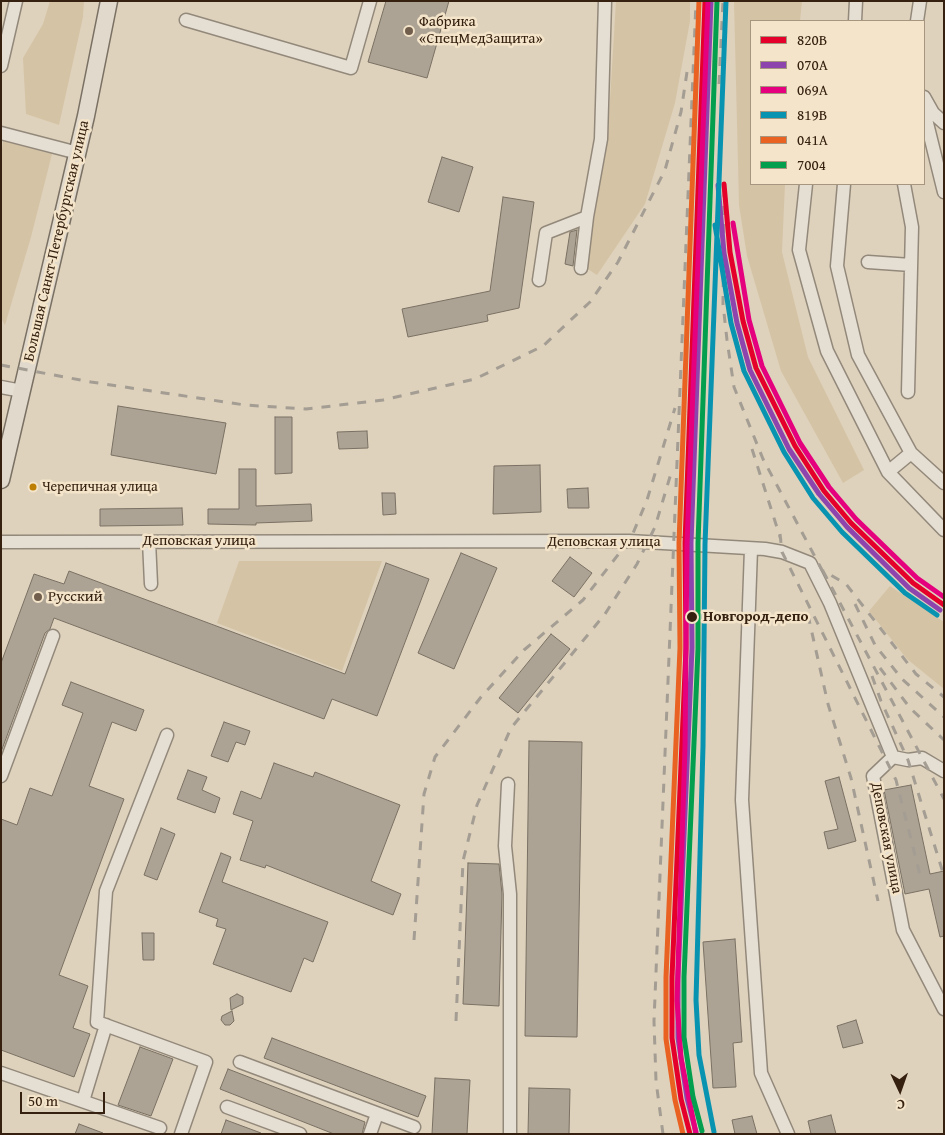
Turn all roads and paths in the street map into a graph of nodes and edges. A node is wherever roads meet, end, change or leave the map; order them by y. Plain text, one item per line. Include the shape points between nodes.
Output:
1 (16, 1) edge
2 (109, 1) edge
3 (370, 1) edge
4 (605, 1) edge
5 (856, 1) edge
6 (920, 1) edge
7 (186, 20) dead end
8 (855, 20) edge
9 (917, 20) edge
10 (1, 66) edge
11 (925, 99) edge
12 (934, 114) edge
13 (944, 123) edge
14 (1, 133) edge
15 (78, 153) junction
16 (806, 185) edge
17 (844, 185) edge
18 (904, 185) edge
19 (944, 192) edge
20 (588, 217) junction
21 (868, 262) dead end
22 (911, 265) junction
23 (581, 268) dead end
24 (539, 280) dead end
25 (1, 387) edge
26 (22, 392) junction
27 (908, 392) dead end
28 (911, 453) junction
29 (888, 472) junction
30 (1, 480) edge
31 (944, 483) edge
32 (944, 530) edge
33 (149, 541) junction
34 (1, 542) edge
35 (751, 549) junction
36 (151, 584) dead end
37 (53, 636) dead end
38 (167, 735) dead end
39 (893, 756) junction
40 (944, 771) edge
41 (1, 776) edge
42 (508, 784) dead end
43 (944, 1009) edge
44 (106, 1025) junction
45 (240, 1062) dead end
46 (1, 1072) edge
47 (83, 1101) junction
48 (227, 1107) dead end
49 (377, 1114) junction
50 (414, 1127) dead end
51 (160, 1128) dead end
52 (181, 1134) edge
53 (300, 1134) edge
54 (370, 1134) edge
55 (510, 1134) edge
56 (788, 1134) edge

1 - 10 street
2 - 15 main road, Большая Санкт-Петербургская улица
3 - 7 street via 351,68
4 - 20 street via 601,139
5 - 8 street
6 - 9 street
11 - 12 street
12 - 13 street
12 - 19 street
14 - 15 street
15 - 26 main road, Большая Санкт-Петербургская улица
16 - 29 street via 799,250 827,351
17 - 28 street via 837,266 858,355
18 - 22 street via 912,227
20 - 23 street
20 - 24 street via 546,233
21 - 22 street
22 - 27 street
25 - 26 street
26 - 30 main road, Большая Санкт-Петербургская улица
28 - 29 street
28 - 31 street
29 - 32 street
33 - 34 street, Деповская улица
33 - 35 street, Деповская улица via 629,541
33 - 36 street
35 - 39 street, Деповская улица via 782,552 810,563 830,603
35 - 56 street via 742,800 760,1074
37 - 41 street
38 - 44 street via 106,891 97,1022
39 - 40 street via 908,760 922,758
39 - 43 street, Деповская улица via 873,776 903,930
42 - 55 street via 505,846 510,894
44 - 47 street
44 - 52 street via 206,1062
45 - 49 street
46 - 47 street
47 - 51 street
48 - 53 street
49 - 50 street
49 - 54 street

